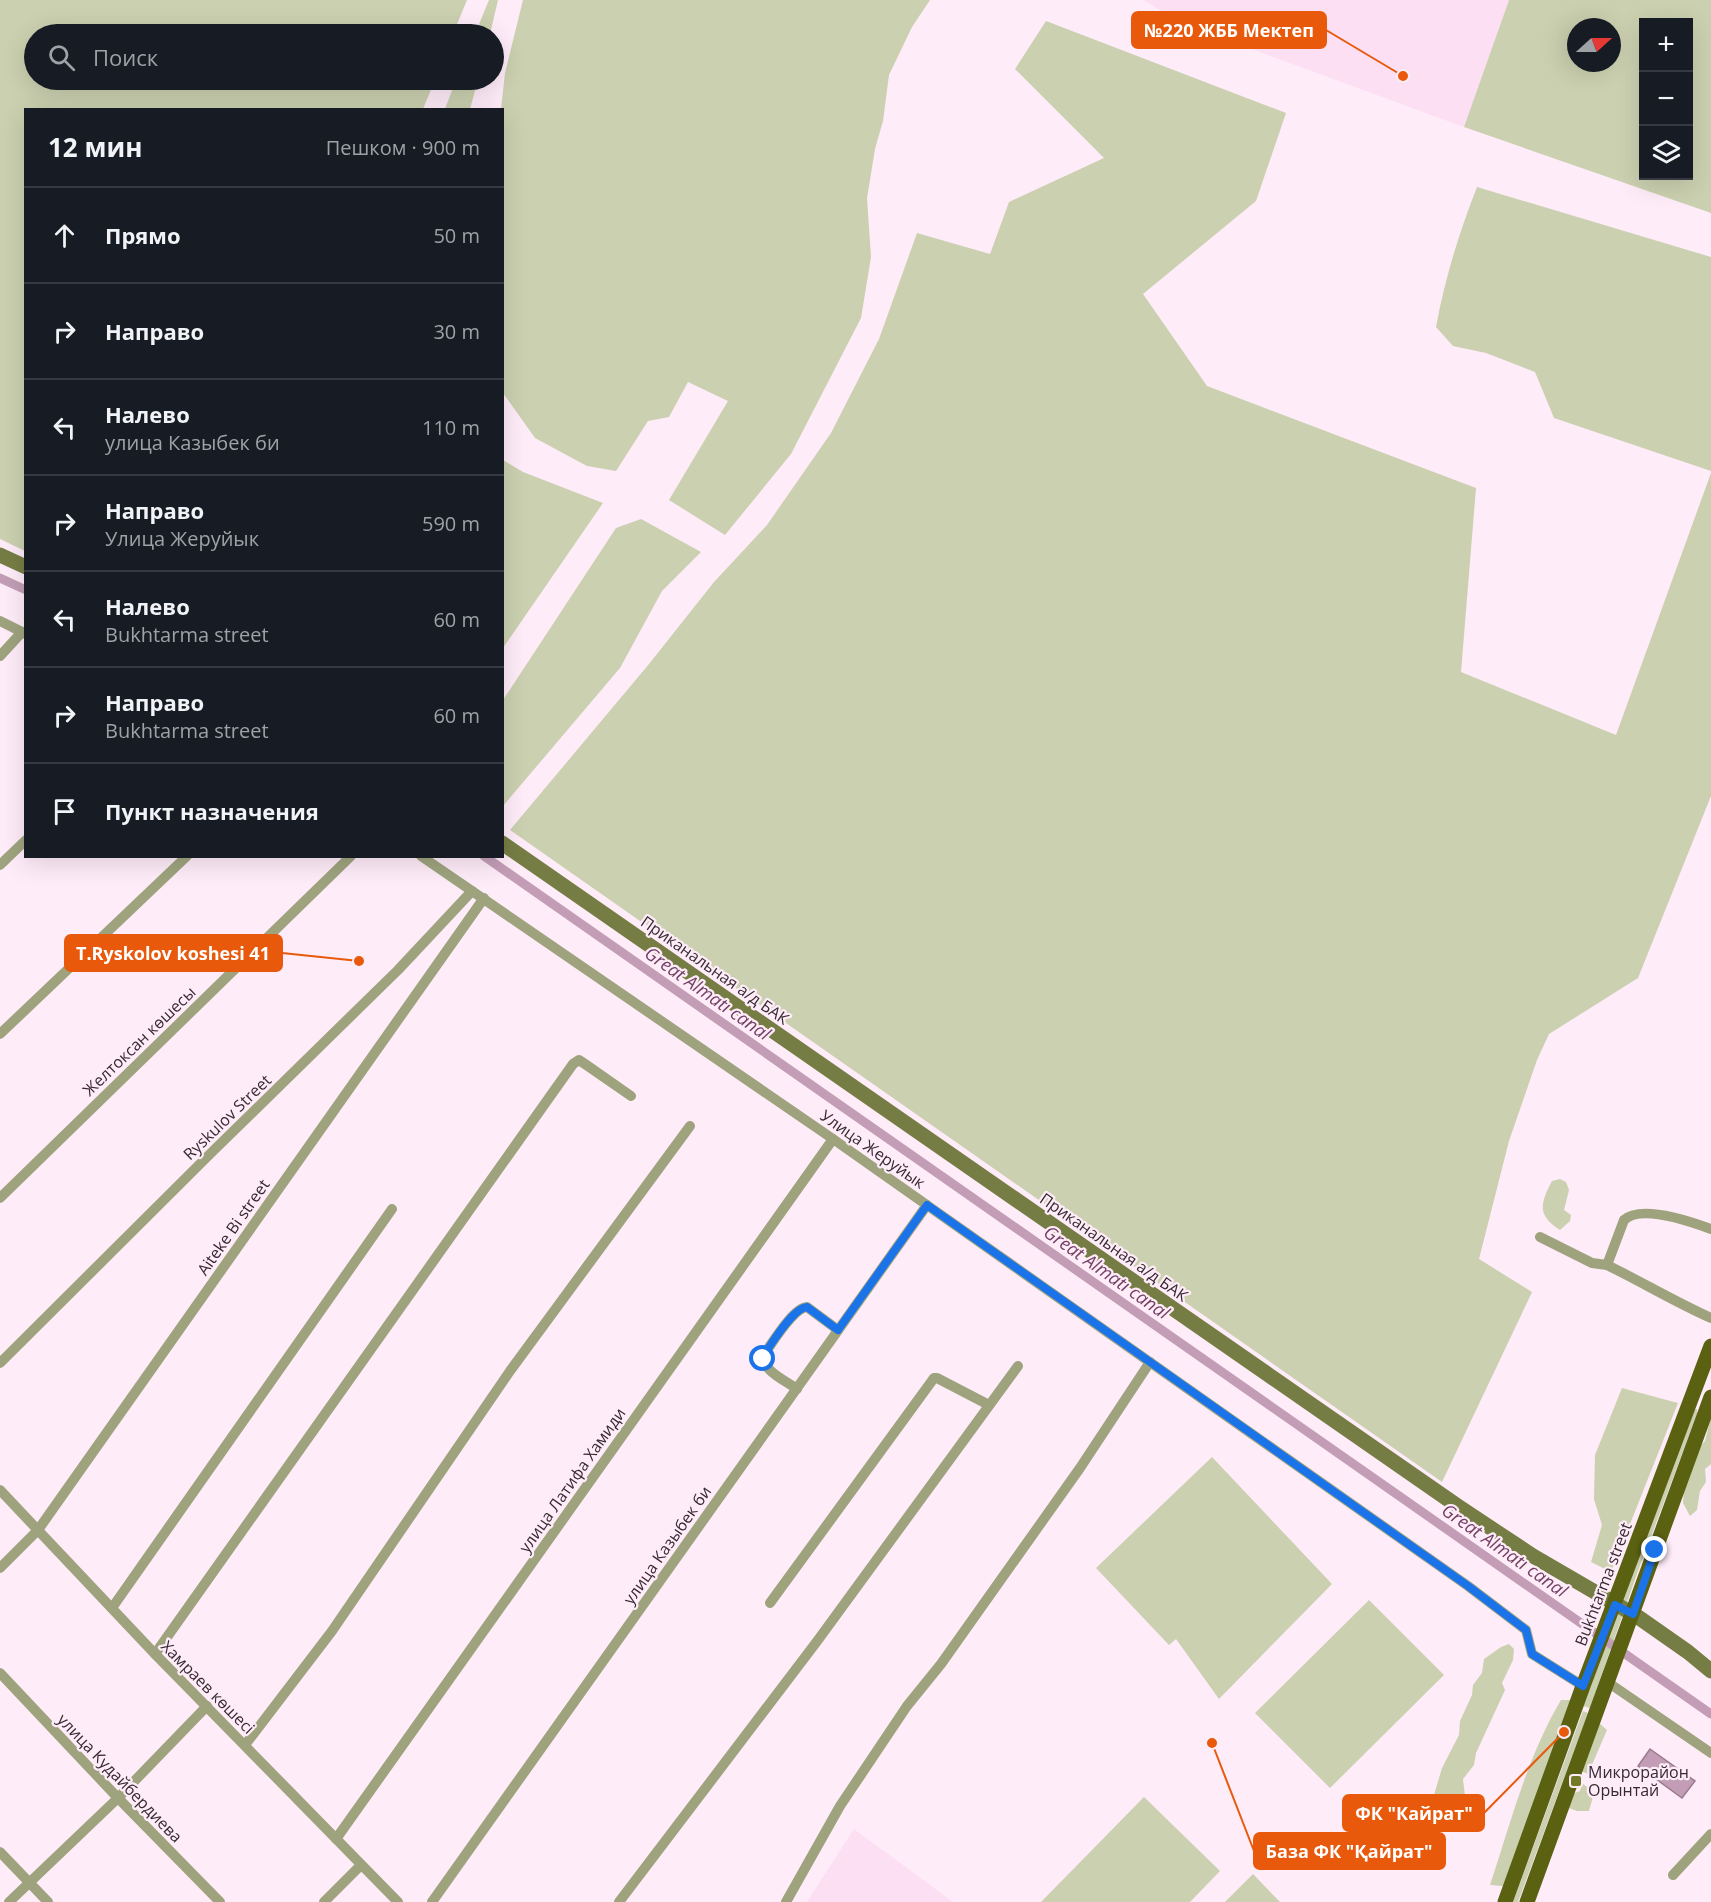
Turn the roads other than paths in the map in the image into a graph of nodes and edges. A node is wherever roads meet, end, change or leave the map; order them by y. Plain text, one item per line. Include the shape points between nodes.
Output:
1 (0, 555) edge
2 (24, 566) edge
3 (0, 621) edge
4 (24, 633) edge
5 (0, 656) edge
6 (24, 842) edge
7 (504, 844) edge
8 (185, 858) edge
9 (349, 858) edge
10 (424, 858) edge
11 (0, 865) edge
12 (472, 891) junction
13 (484, 898) junction
14 (0, 1034) edge
15 (631, 1096) dead end
16 (690, 1126) dead end
17 (833, 1139) junction
18 (0, 1198) edge
19 (927, 1205) junction
20 (392, 1209) dead end
21 (1711, 1229) edge
22 (1540, 1237) dead end
23 (1607, 1265) junction
24 (1711, 1318) edge
25 (838, 1330) junction
26 (1711, 1346) edge
27 (1150, 1362) junction
28 (0, 1363) edge
29 (1018, 1366) dead end
30 (797, 1389) junction
31 (1693, 1396) junction
32 (1710, 1400) edge
33 (989, 1405) junction
34 (0, 1490) edge
35 (38, 1530) junction
36 (0, 1568) edge
37 (770, 1603) dead end
38 (112, 1608) junction
39 (1613, 1610) junction
40 (1633, 1614) junction
41 (155, 1654) junction
42 (1711, 1671) edge
43 (0, 1673) edge
44 (1608, 1676) junction
45 (1583, 1686) junction
46 (207, 1706) junction
47 (245, 1745) junction
48 (1711, 1753) edge
49 (118, 1798) junction
50 (1711, 1834) edge
51 (336, 1839) junction
52 (0, 1852) edge
53 (362, 1865) junction
54 (1673, 1875) dead end
55 (29, 1882) junction
56 (9, 1902) edge
57 (48, 1902) edge
58 (220, 1902) edge
59 (324, 1902) edge
60 (398, 1902) edge
61 (432, 1902) edge
62 (619, 1902) edge
63 (786, 1902) edge
64 (1505, 1902) edge
65 (1527, 1902) edge

1 - 2 street
3 - 4 street
4 - 5 street
6 - 11 street
7 - 39 street, Приканальная а/д БАК
8 - 14 street
9 - 18 street, Желтоксан көшесы
10 - 12 street
12 - 13 street
12 - 28 street, Ryskulov Street via 398,970
13 - 17 street, Улица Жеруйык
13 - 35 street, Aiteke Bi street
15 - 41 street via 579,1060 573,1064
16 - 47 street via 510,1371 332,1631
17 - 19 street, Улица Жеруйык
17 - 51 street, улица Латифа Хамиди
19 - 25 street, улица Казыбек би
19 - 27 street, Улица Жеруйык
20 - 38 street
21 - 23 street via 1662,1215 1628,1216
22 - 23 street via 1592,1263
23 - 24 street
25 - 30 street, улица Казыбек би
25 - 30 street via 807,1307 801,1308 765,1353 765,1366
26 - 31 main road, Bukhtarma street
27 - 45 street, Улица Жеруйык via 1468,1586 1526,1630 1532,1654
27 - 63 street via 1073,1477 901,1715 840,1806
29 - 33 street
30 - 61 street, улица Казыбек би
31 - 32 main road
31 - 39 main road, Bukhtarma street
32 - 40 main road
33 - 37 street via 934,1378
33 - 62 street via 818,1641
34 - 35 street, Хамраев көшесі
35 - 36 street, Aiteke Bi street
35 - 38 street, Хамраев көшесі
38 - 41 street, Хамраев көшесі
39 - 40 street, Приканальная а/д БАК
39 - 45 main road, Bukhtarma street
40 - 42 street, Приканальная а/д БАК
40 - 44 main road
41 - 46 street, Хамраев көшесі
43 - 49 street, улица Кудайбердиева
44 - 48 street
44 - 65 main road
45 - 64 main road, Bukhtarma street
46 - 47 street, Хамраев көшесі
46 - 49 street
47 - 51 street, Хамраев көшесі
49 - 55 street
49 - 58 street, улица Кудайбердиева
50 - 54 street
51 - 53 street, Хамраев көшесі
52 - 55 street
53 - 59 street
53 - 60 street, Хамраев көшесі
55 - 56 street
55 - 57 street

